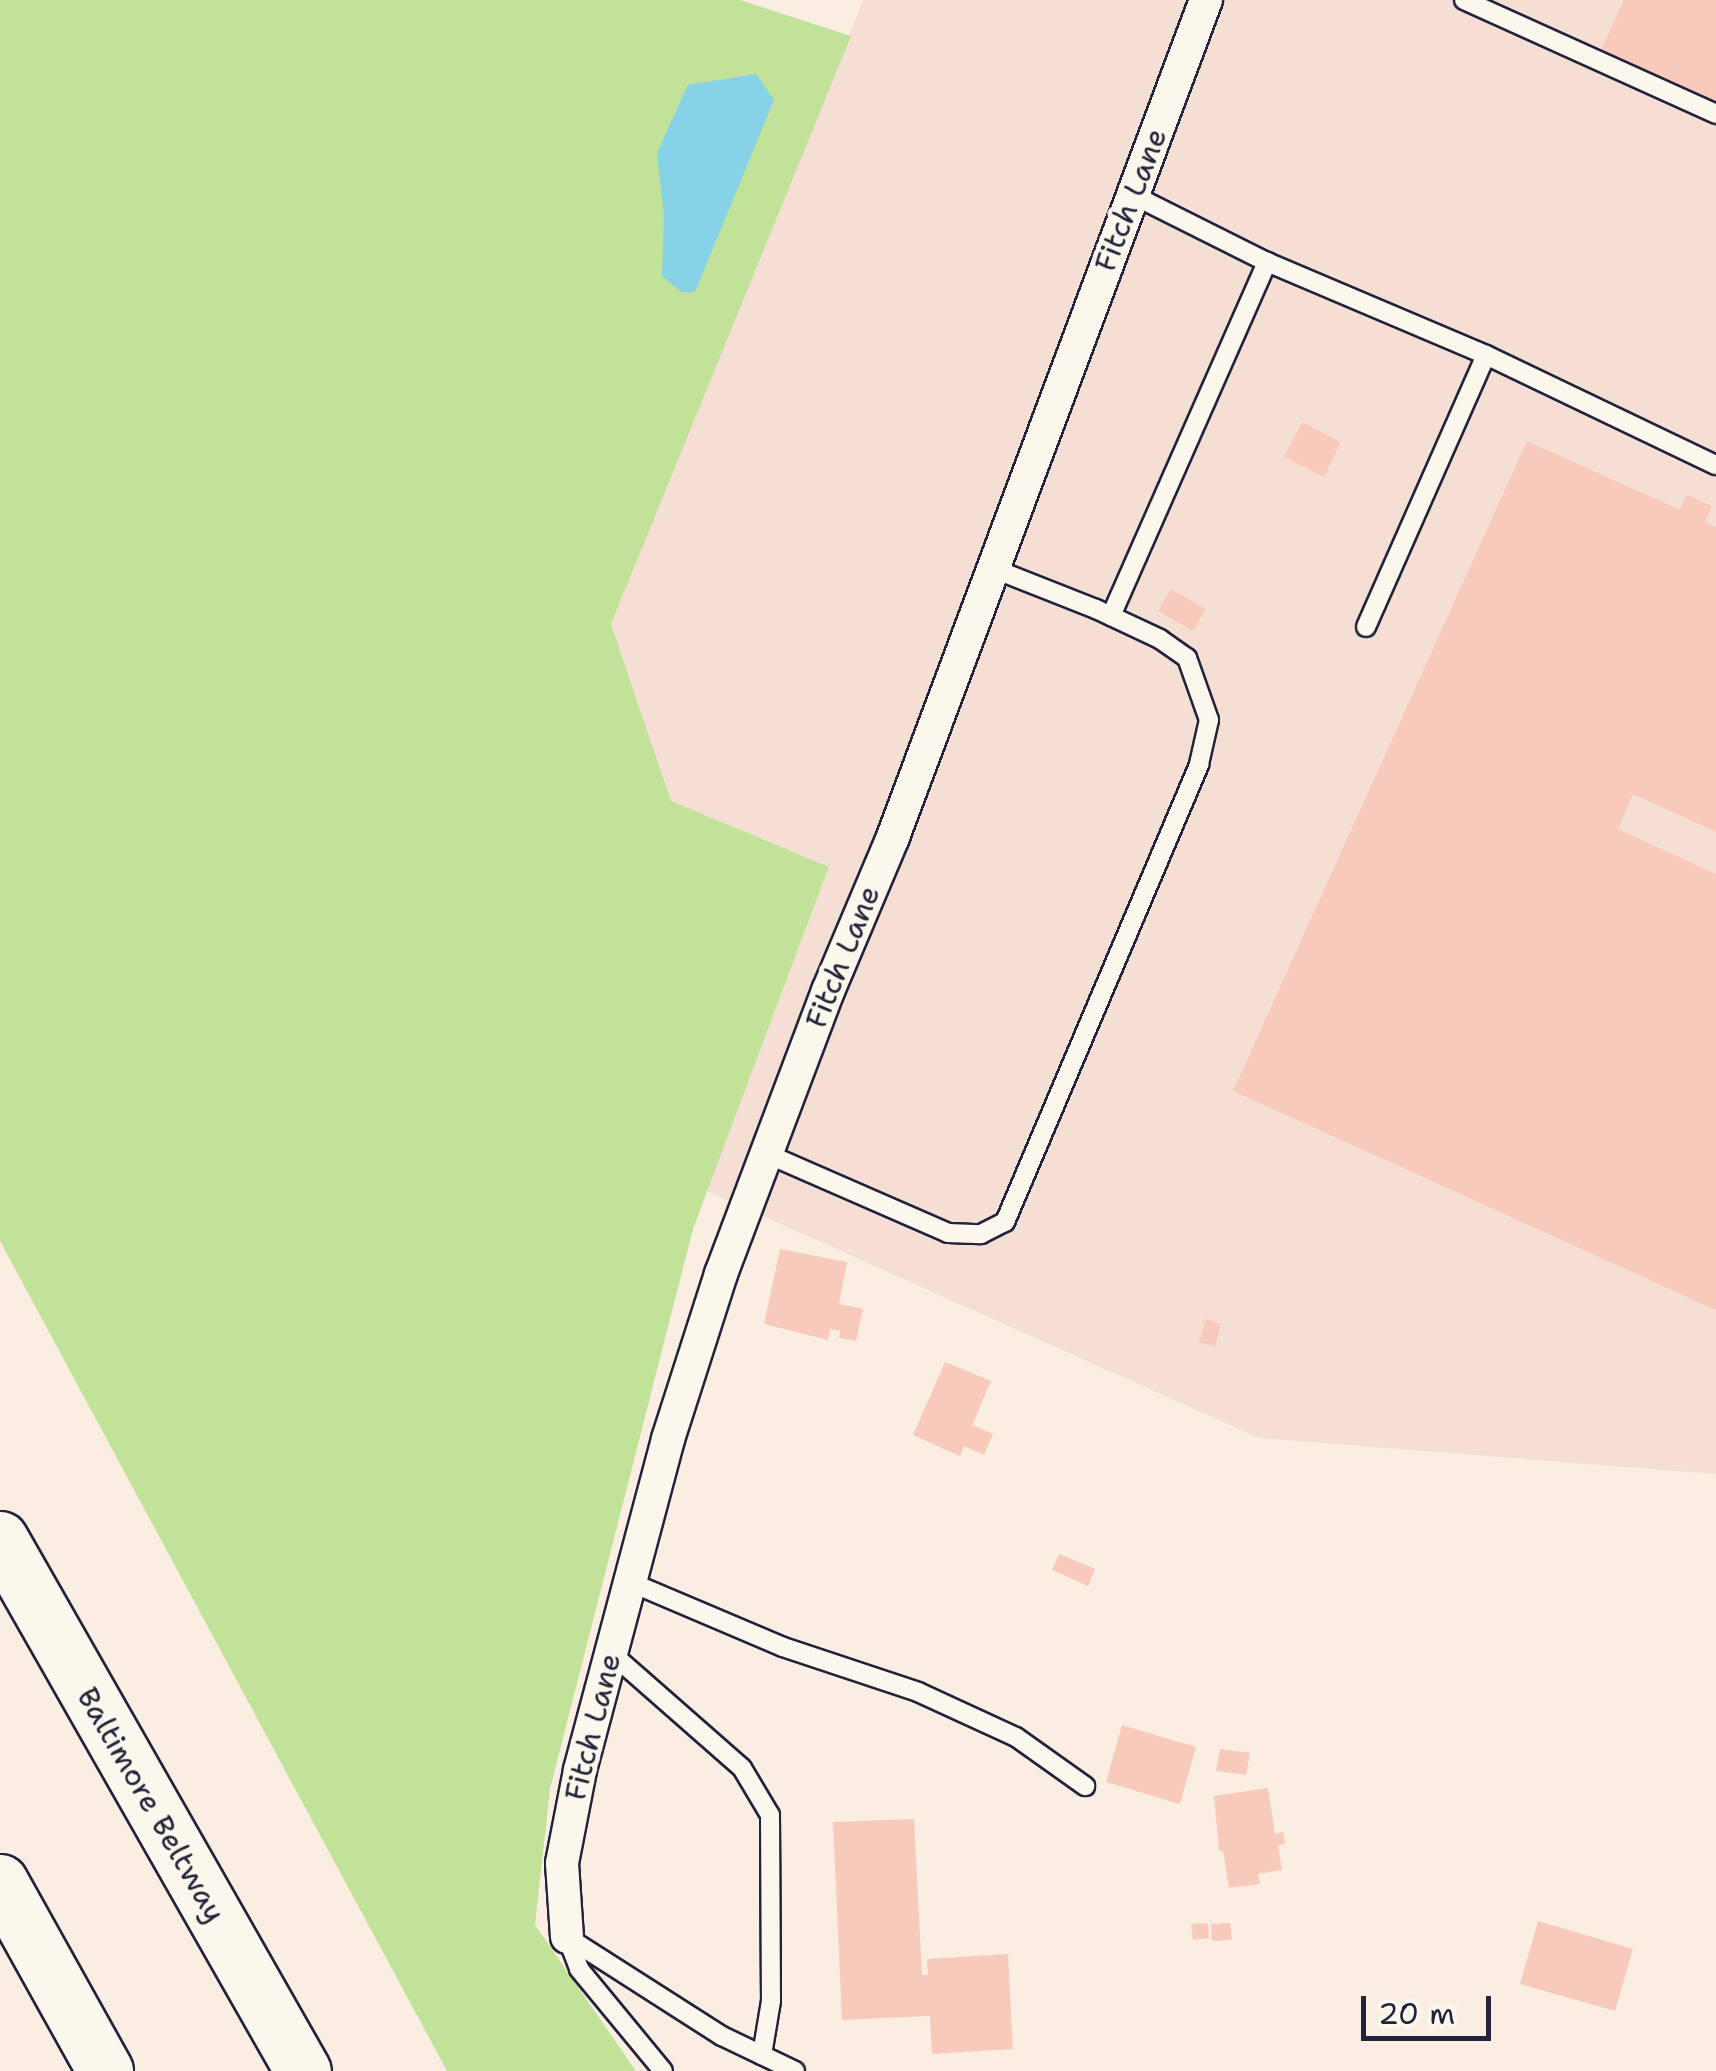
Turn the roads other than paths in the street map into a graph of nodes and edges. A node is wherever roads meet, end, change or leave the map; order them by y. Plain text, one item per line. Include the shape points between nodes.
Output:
1 (1206, 0) edge
2 (1464, 0) edge
3 (1716, 114) edge
4 (1133, 195) junction
5 (1267, 262) junction
6 (1486, 355) junction
7 (1716, 465) edge
8 (992, 568) junction
9 (1111, 616) junction
10 (1366, 626) dead end
11 (765, 1153) junction
12 (0, 1539) edge
13 (630, 1582) junction
14 (611, 1653) junction
15 (1085, 1786) dead end
16 (0, 1882) edge
17 (0, 1892) edge
18 (566, 1937) junction
19 (36, 1948) junction
20 (762, 2055) junction
21 (104, 2071) edge
22 (303, 2071) edge
23 (663, 2071) edge
24 (795, 2071) edge

1 - 4 street, Fitch Lane
2 - 3 lane
4 - 5 lane
4 - 8 street, Fitch Lane
5 - 6 lane
5 - 9 lane
6 - 7 lane
6 - 10 lane
8 - 9 lane
8 - 11 street, Fitch Lane
9 - 11 lane via 1187,658 1209,720 1182,809 1005,1222 981,1234 948,1233
11 - 13 street, Fitch Lane via 668,1439
12 - 22 highway, Baltimore Beltway
13 - 14 street, Fitch Lane
13 - 15 lane via 783,1646 918,1692 1016,1737
14 - 18 street, Fitch Lane via 562,1863
14 - 20 lane via 742,1768 770,1815 771,2002
16 - 19 highway
17 - 19 highway
18 - 20 lane
18 - 23 lane via 579,1969
19 - 21 highway
20 - 24 lane

